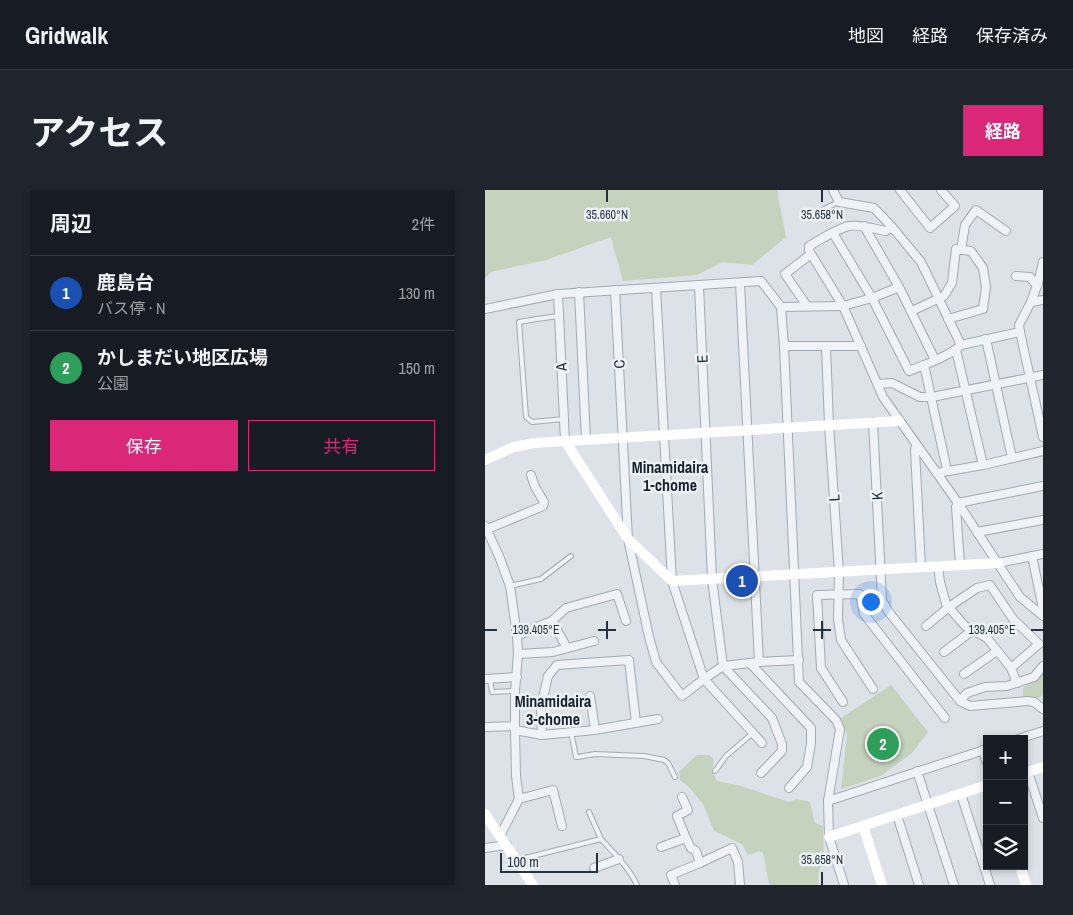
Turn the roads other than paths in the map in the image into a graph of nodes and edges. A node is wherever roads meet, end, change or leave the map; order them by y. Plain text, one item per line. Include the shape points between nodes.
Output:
1 (833, 190) edge
2 (900, 190) edge
3 (941, 190) edge
4 (839, 202) junction
5 (809, 217) dead end
6 (864, 226) junction
7 (892, 227) junction
8 (1006, 231) dead end
9 (833, 233) junction
10 (961, 250) junction
11 (811, 254) junction
12 (1043, 262) edge
13 (1016, 276) dead end
14 (740, 283) junction
15 (699, 286) junction
16 (1037, 286) junction
17 (899, 287) junction
18 (656, 288) junction
19 (615, 290) junction
20 (579, 292) junction
21 (558, 294) junction
22 (872, 298) junction
23 (939, 298) junction
24 (1043, 300) edge
25 (1031, 302) junction
26 (781, 306) junction
27 (807, 306) junction
28 (843, 306) junction
29 (485, 309) edge
30 (912, 311) junction
31 (559, 316) junction
32 (948, 318) junction
33 (1020, 332) junction
34 (986, 339) junction
35 (784, 346) junction
36 (826, 346) junction
37 (861, 346) junction
38 (959, 347) junction
39 (935, 360) junction
40 (925, 365) junction
41 (1043, 375) edge
42 (1030, 377) junction
43 (878, 384) junction
44 (996, 384) junction
45 (966, 391) junction
46 (932, 397) junction
47 (564, 419) junction
48 (899, 421) junction
49 (873, 422) junction
50 (829, 425) junction
51 (787, 428) junction
52 (747, 430) junction
53 (705, 432) junction
54 (664, 435) junction
55 (623, 437) junction
56 (1043, 437) edge
57 (587, 440) junction
58 (565, 441) junction
59 (916, 445) junction
60 (1043, 451) edge
61 (1013, 458) junction
62 (485, 460) edge
63 (983, 464) junction
64 (947, 470) junction
65 (937, 473) junction
66 (531, 475) dead end
67 (1043, 486) edge
68 (958, 503) junction
69 (1043, 520) edge
70 (486, 528) edge
71 (977, 532) junction
72 (628, 539) junction
73 (1043, 554) edge
74 (571, 556) dead end
75 (1032, 556) junction
76 (997, 563) junction
77 (960, 565) junction
78 (938, 566) junction
79 (921, 567) junction
80 (881, 570) junction
81 (839, 572) junction
82 (794, 574) junction
83 (755, 577) junction
84 (712, 579) junction
85 (672, 581) junction
86 (511, 586) junction
87 (839, 594) junction
88 (949, 607) junction
89 (1043, 609) edge
90 (1043, 616) edge
91 (552, 621) junction
92 (625, 621) dead end
93 (926, 626) dead end
94 (973, 630) junction
95 (517, 636) junction
96 (594, 641) dead end
97 (567, 648) junction
98 (556, 651) junction
99 (997, 651) junction
100 (944, 652) dead end
101 (518, 654) junction
102 (799, 660) junction
103 (759, 662) junction
104 (750, 663) junction
105 (557, 665) junction
106 (723, 666) junction
107 (1043, 666) edge
108 (1011, 668) junction
109 (965, 674) dead end
110 (517, 677) junction
111 (487, 679) edge
112 (704, 679) junction
113 (1017, 683) junction
114 (873, 689) dead end
115 (515, 691) junction
116 (590, 696) dead end
117 (960, 701) junction
118 (843, 702) dead end
119 (1043, 709) edge
120 (945, 718) dead end
121 (658, 719) dead end
122 (636, 723) junction
123 (485, 727) edge
124 (515, 728) junction
125 (595, 730) junction
126 (1043, 731) edge
127 (571, 732) junction
128 (753, 733) junction
129 (542, 735) junction
130 (1028, 736) edge
131 (762, 743) dead end
132 (983, 750) edge
133 (1043, 767) edge
134 (715, 771) dead end
135 (917, 771) junction
136 (1028, 772) edge
137 (761, 773) dead end
138 (675, 777) dead end
139 (1028, 778) edge
140 (983, 786) edge
141 (789, 788) dead end
142 (961, 794) junction
143 (682, 797) dead end
144 (519, 799) junction
145 (829, 801) junction
146 (929, 804) junction
147 (589, 812) dead end
148 (485, 814) edge
149 (897, 815) junction
150 (1043, 818) edge
151 (561, 826) dead end
152 (863, 826) junction
153 (500, 836) junction
154 (829, 837) junction
155 (686, 838) junction
156 (601, 839) junction
157 (507, 845) junction
158 (661, 847) dead end
159 (485, 848) edge
160 (619, 859) junction
161 (516, 860) junction
162 (700, 863) junction
163 (594, 868) dead end
164 (1021, 870) edge
165 (533, 885) edge
166 (637, 885) edge
167 (675, 885) edge
168 (740, 885) edge
169 (844, 885) edge
170 (882, 885) edge
171 (919, 885) edge
172 (954, 885) edge
173 (990, 885) edge
174 (1026, 885) edge

1 - 4 street
2 - 3 street via 930,228 955,206
4 - 5 lane
4 - 7 street via 874,208
6 - 7 street via 886,231
6 - 9 street via 850,226
6 - 17 street
7 - 23 street via 921,262
8 - 10 street via 976,210 965,225
9 - 11 street via 809,246
9 - 22 street
10 - 23 street via 956,250 952,283 945,296
10 - 32 street via 971,251 983,268 986,287 983,309
11 - 27 street via 785,274
11 - 28 street
12 - 16 street
13 - 16 street via 1030,278
14 - 15 street
14 - 26 street via 761,281
14 - 52 street
15 - 18 street
15 - 53 street, E
16 - 25 street
17 - 22 street
17 - 30 street
18 - 19 street
18 - 54 street
19 - 20 street
19 - 55 street, C
20 - 21 street
20 - 57 street
21 - 29 street
21 - 31 street, A
22 - 28 street
22 - 40 street via 909,371
23 - 30 street
23 - 32 street
24 - 25 street
25 - 33 street via 1019,325
26 - 27 street
26 - 35 street
27 - 28 street
28 - 37 street
30 - 39 street
31 - 47 street, A
31 - 47 lane via 519,322 526,417 532,422
32 - 38 street
33 - 34 street
33 - 42 street
34 - 38 street
34 - 44 street
35 - 36 street
35 - 51 street
36 - 37 street
36 - 50 street, L
37 - 43 street
38 - 39 street
38 - 45 street
39 - 40 street
40 - 46 street
41 - 42 street
42 - 44 street
42 - 56 street
43 - 46 street via 892,383 920,397
43 - 48 street
44 - 45 street
44 - 61 street
45 - 46 street
45 - 63 street
46 - 64 street
47 - 58 street, A
48 - 49 street
48 - 59 street
49 - 50 street
49 - 80 street, K
50 - 51 street
50 - 81 street, L
51 - 52 street
51 - 82 street
52 - 53 street
52 - 83 street
53 - 54 street
53 - 84 street, E
54 - 55 street
54 - 85 street
55 - 57 street
55 - 72 street, C
57 - 58 street
58 - 62 street via 521,446
58 - 72 street
59 - 65 street
59 - 79 street
60 - 61 street
61 - 63 street
63 - 64 street
64 - 65 street
65 - 68 street
66 - 70 street via 543,506
67 - 68 street
68 - 71 street
68 - 77 street
69 - 71 street
70 - 86 street
71 - 76 street
72 - 85 street
72 - 112 street, C via 656,662 682,696
73 - 75 street
74 - 86 lane via 541,579
75 - 76 street
75 - 89 street
76 - 77 street
76 - 90 street via 1020,597
77 - 78 street
78 - 79 street
78 - 88 street
79 - 80 street
80 - 81 street
80 - 117 street, K via 882,600 888,611
81 - 82 street
81 - 87 street, L
82 - 83 street
82 - 102 street
83 - 84 street
83 - 103 street
84 - 85 street
84 - 106 street, E
85 - 112 street
86 - 95 street
87 - 114 street, L via 841,640
87 - 118 street via 817,596 821,668
87 - 120 street via 860,594 864,614
88 - 93 street
88 - 94 street via 965,626
88 - 108 street via 977,588 990,585 1013,619 1039,644
91 - 92 street via 567,608 617,594
91 - 95 street
91 - 97 street
94 - 99 street via 987,638
94 - 100 street
95 - 101 street
96 - 97 street
97 - 98 street
98 - 101 street
98 - 105 street
99 - 108 street
99 - 109 street
101 - 110 street
102 - 103 street
102 - 145 street via 799,682 836,720 840,729
103 - 104 street
104 - 106 street
104 - 141 street via 811,728 807,767
105 - 122 street via 629,660
105 - 129 street via 548,676 541,707
106 - 112 street
106 - 137 street via 772,718 782,744 782,751
107 - 113 street via 1034,677
108 - 113 street
110 - 111 street
110 - 115 street
111 - 115 lane via 492,692
112 - 128 street
113 - 117 street via 985,687 967,693
115 - 124 street
116 - 125 street
117 - 119 street via 970,706 1028,701
121 - 122 street
122 - 125 street
123 - 124 street
124 - 129 street
124 - 144 street
125 - 127 street
126 - 130 street
127 - 129 street
127 - 138 lane via 576,757 595,754 664,760
128 - 131 street
128 - 134 lane via 726,756
132 - 135 street
133 - 136 street
135 - 145 street
135 - 146 street
139 - 150 street
140 - 142 street
142 - 146 street
142 - 173 street
143 - 155 street via 688,810 677,816
144 - 151 street via 553,790
144 - 153 street
145 - 154 street
146 - 149 street
146 - 172 street
147 - 156 lane
148 - 153 street
149 - 152 street
149 - 171 street
152 - 154 street
152 - 170 street
153 - 157 street
154 - 169 street
155 - 158 street
155 - 162 street
156 - 160 lane
156 - 161 lane
157 - 159 street
157 - 161 street
160 - 163 street
160 - 166 lane
161 - 165 street
162 - 167 street via 671,875
162 - 168 street via 732,848 739,862
164 - 174 street

